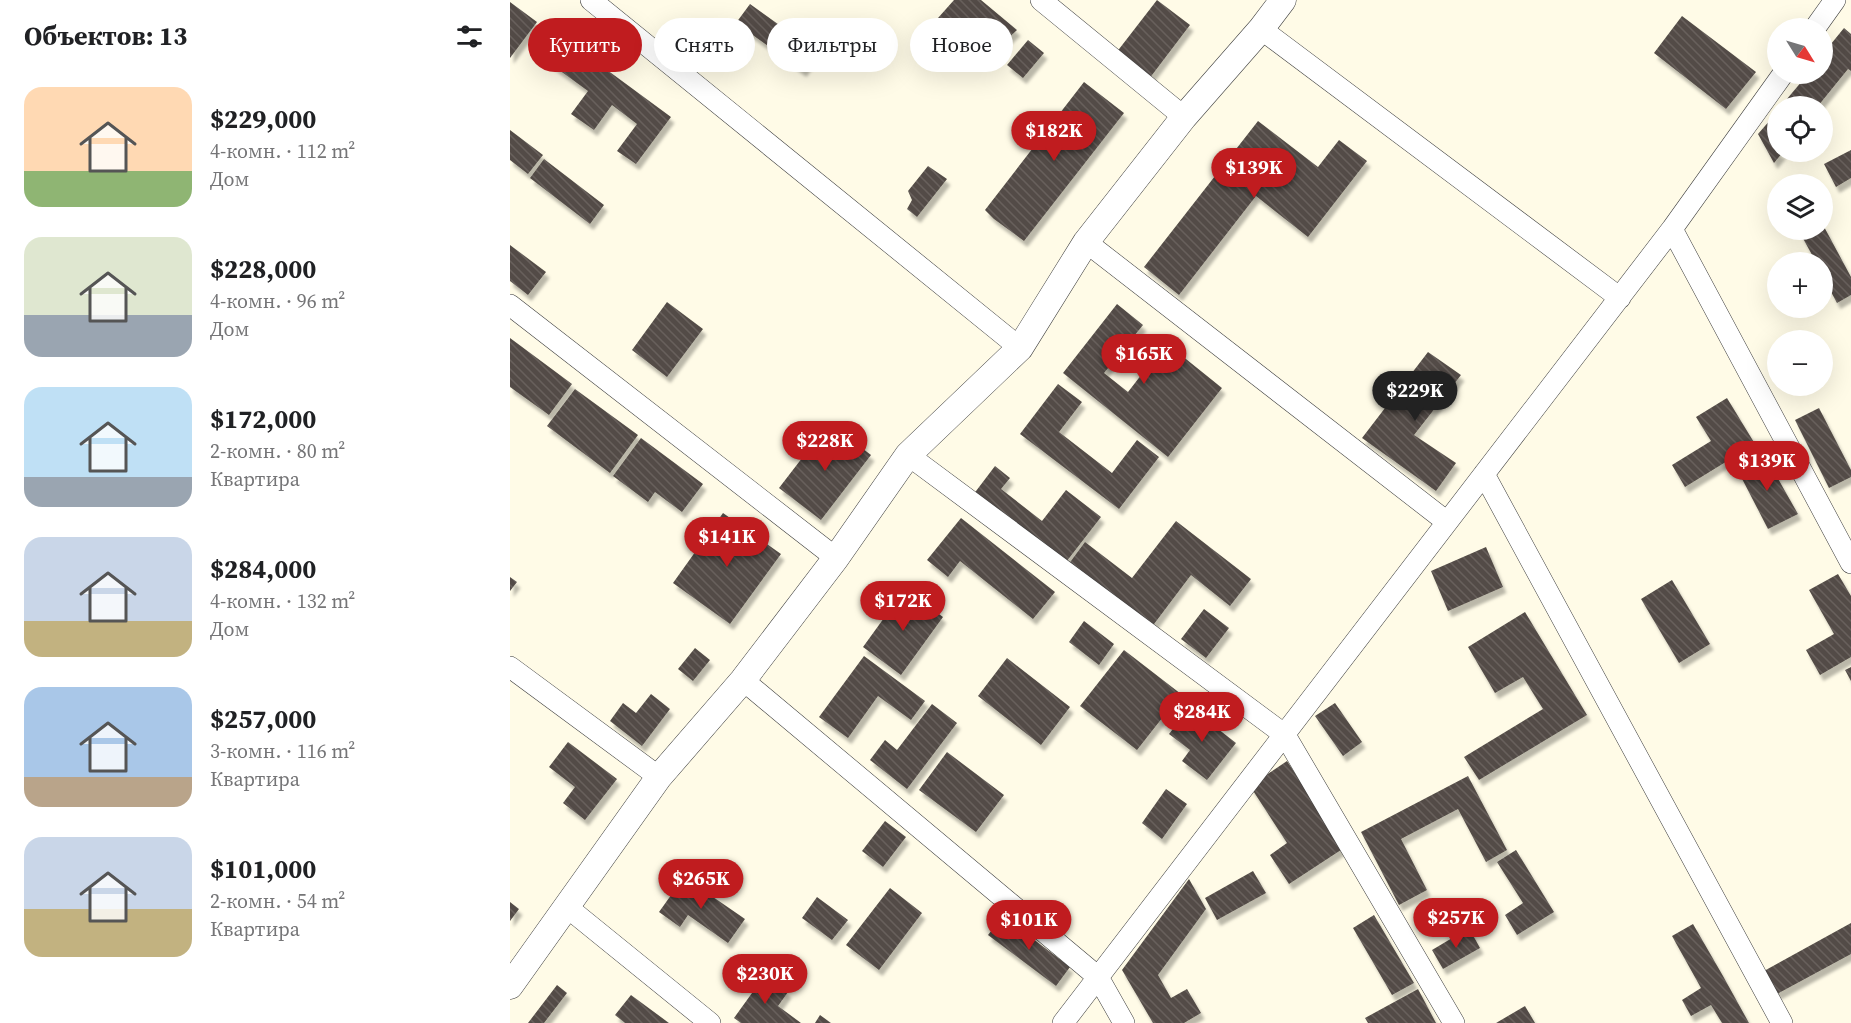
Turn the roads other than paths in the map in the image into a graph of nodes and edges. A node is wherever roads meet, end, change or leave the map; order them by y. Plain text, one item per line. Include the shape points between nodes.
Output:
1 (591, 0) edge
2 (1041, 0) edge
3 (1283, 0) edge
4 (1835, 0) edge
5 (1822, 18) edge
6 (1261, 29) junction
7 (1776, 84) edge
8 (1184, 117) junction
9 (1672, 229) junction
10 (1086, 242) junction
11 (1620, 297) junction
12 (510, 305) edge
13 (1020, 348) junction
14 (908, 455) junction
15 (1484, 474) junction
16 (1448, 522) junction
17 (836, 558) junction
18 (1851, 563) edge
19 (510, 667) edge
20 (743, 680) junction
21 (1285, 735) junction
22 (659, 777) junction
23 (567, 907) junction
24 (1098, 977) junction
25 (510, 986) edge
26 (710, 1023) edge
27 (1063, 1023) edge
28 (1124, 1023) edge
29 (1454, 1023) edge
30 (1782, 1023) edge

1 - 13 street
2 - 8 street
3 - 6 street
4 - 5 street
6 - 8 street
6 - 11 street
7 - 9 street
8 - 10 street
9 - 11 street
9 - 18 street
10 - 13 street
10 - 16 street
11 - 15 street
12 - 17 street
13 - 14 street
14 - 17 street
14 - 21 street
15 - 16 street
15 - 30 street
16 - 21 street
17 - 20 street
19 - 22 street
20 - 22 street
20 - 24 street
21 - 24 street
21 - 29 street
22 - 23 street
23 - 25 street
23 - 26 street
24 - 27 street
24 - 28 street

